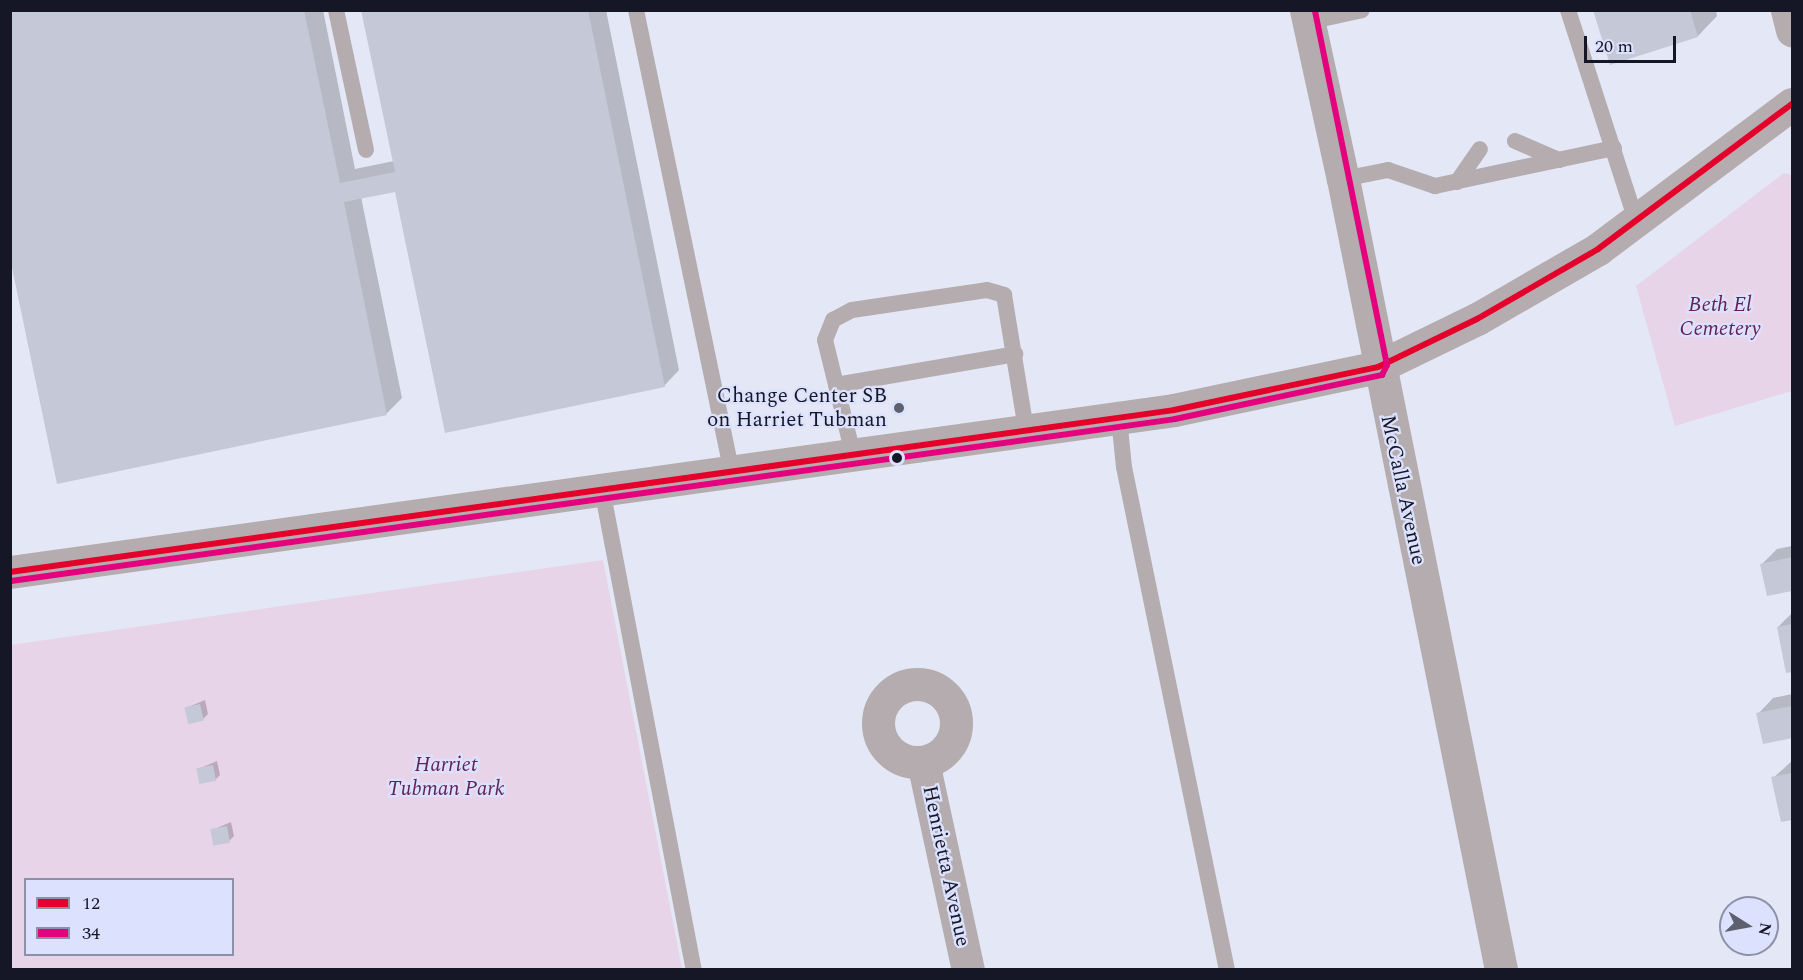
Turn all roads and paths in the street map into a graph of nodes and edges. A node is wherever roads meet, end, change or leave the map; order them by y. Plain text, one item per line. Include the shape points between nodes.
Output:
1 (336, 10) edge
2 (636, 10) edge
3 (1568, 10) edge
4 (1787, 10) edge
5 (1356, 11) edge
6 (1307, 16) edge
7 (1792, 30) edge
8 (1792, 104) edge
9 (1515, 141) dead end
10 (1614, 148) junction
11 (1480, 149) dead end
12 (366, 150) dead end
13 (1559, 160) junction
14 (1343, 179) junction
15 (1457, 182) junction
16 (1636, 221) junction
17 (1015, 354) junction
18 (1378, 366) junction
19 (836, 385) junction
20 (1119, 418) junction
21 (1026, 430) junction
22 (853, 454) junction
23 (732, 472) junction
24 (602, 489) junction
25 (10, 572) edge
26 (923, 762) dead end
27 (694, 969) edge
28 (968, 969) edge
29 (1227, 969) edge
30 (1501, 969) edge

1 - 12 lane
2 - 23 lane
3 - 10 lane
4 - 7 street
5 - 6 lane
6 - 14 street, McCalla Avenue
8 - 16 street
9 - 13 lane
10 - 13 lane
10 - 16 lane
11 - 15 lane
13 - 15 lane
14 - 15 lane via 1388,170 1435,186
14 - 18 street, McCalla Avenue
16 - 18 street via 1537,286
17 - 19 lane
17 - 19 lane via 1004,295 987,290 852,310 833,320 825,340
17 - 21 lane
18 - 20 street
18 - 30 street, McCalla Avenue
19 - 22 lane
20 - 21 street
20 - 29 lane via 1124,467
21 - 22 street
22 - 23 street
23 - 24 street
24 - 25 street
24 - 27 lane
26 - 28 street, Henrietta Avenue

